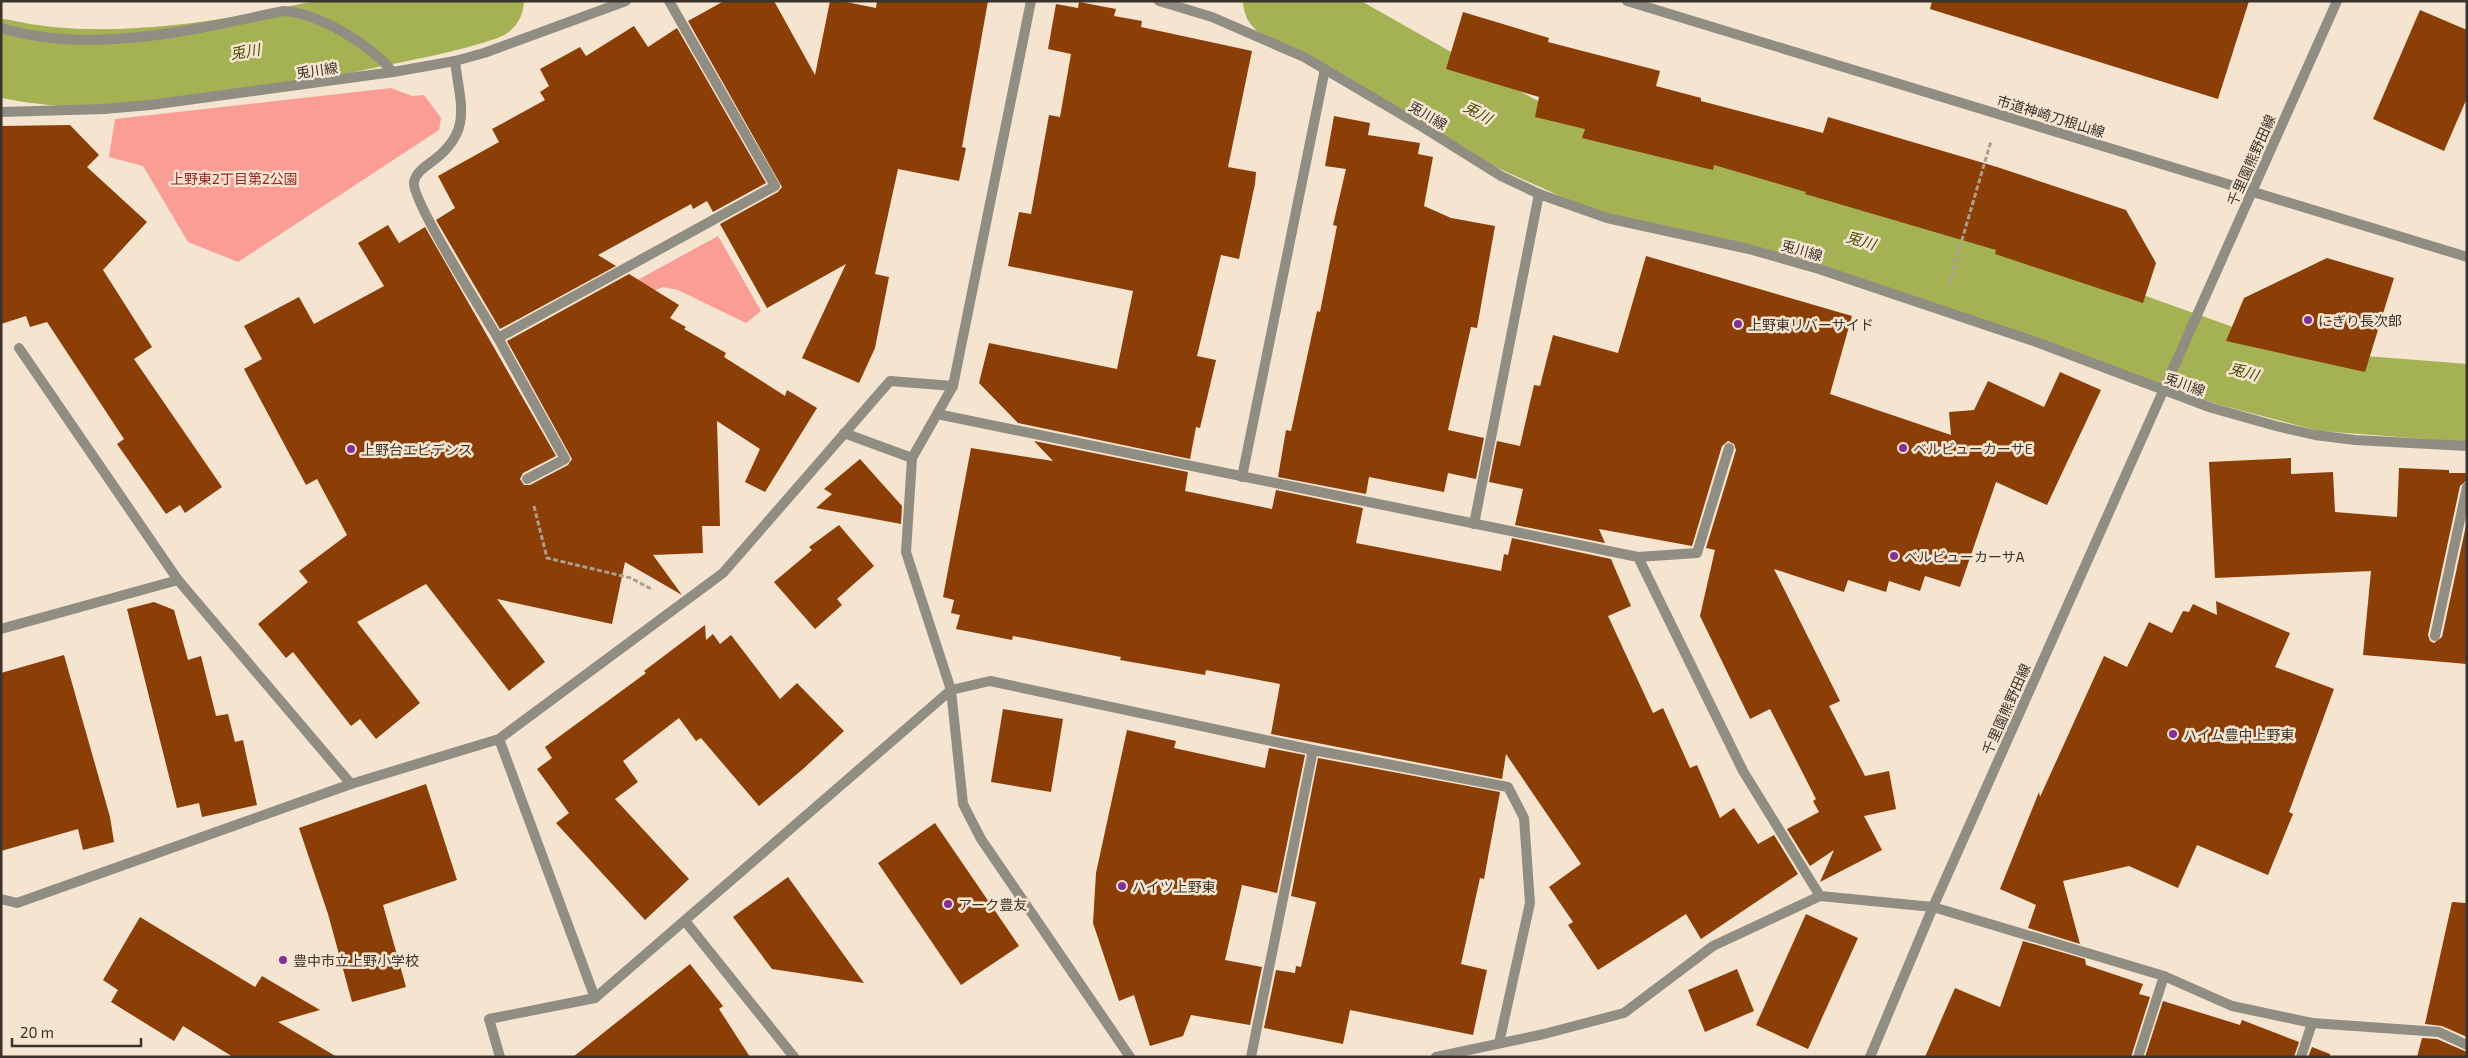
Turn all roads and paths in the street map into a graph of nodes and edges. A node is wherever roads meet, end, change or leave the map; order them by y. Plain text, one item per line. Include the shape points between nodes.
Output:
1 (626, 1) edge
2 (669, 1) edge
3 (1031, 1) edge
4 (1159, 1) edge
5 (1627, 1) edge
6 (2336, 1) edge
7 (1, 28) edge
8 (455, 61) junction
9 (1325, 69) junction
10 (393, 72) junction
11 (1, 112) edge
12 (1999, 114) junction
13 (2253, 191) junction
14 (1538, 194) junction
15 (2467, 257) edge
16 (1949, 285) dead end
17 (498, 338) junction
18 (19, 348) dead end
19 (953, 386) junction
20 (2163, 390) junction
21 (937, 414) junction
22 (844, 433) junction
23 (2467, 446) edge
24 (1730, 448) dead end
25 (912, 458) junction
26 (1242, 477) junction
27 (527, 479) joint
28 (2467, 487) edge
29 (1474, 524) junction
30 (1638, 557) junction
31 (178, 580) junction
32 (679, 605) junction
33 (1, 629) edge
34 (2435, 636) dead end
35 (950, 690) junction
36 (499, 739) junction
37 (1313, 750) junction
38 (351, 784) junction
39 (1820, 896) junction
40 (1, 899) edge
41 (1933, 907) junction
42 (685, 921) junction
43 (2164, 976) junction
44 (595, 998) junction
45 (2312, 1023) junction
46 (2464, 1041) edge
47 (1500, 1043) junction
48 (500, 1057) edge
49 (794, 1057) edge
50 (1130, 1057) edge
51 (1252, 1057) edge
52 (1436, 1057) edge
53 (1870, 1057) edge
54 (2138, 1057) edge
55 (2301, 1057) edge

1 - 8 street, 兎川線
2 - 17 street via 775,186
3 - 19 street
4 - 9 street, 兎川線 via 1243,29
5 - 12 street, 市道神崎刀根山線
6 - 13 street, 千里園熊野田線
7 - 10 street via 33,35 110,38 190,29 283,11 304,14 359,42 379,56
8 - 10 street, 兎川線
8 - 17 street via 461,108 459,131 449,149 421,170 414,181 414,188 425,213
9 - 14 street, 兎川線 via 1501,176
9 - 26 street
10 - 11 street, 兎川線 via 150,105
12 - 13 street, 市道神崎刀根山線
12 - 16 path
13 - 15 street, 市道神崎刀根山線
13 - 20 street, 千里園熊野田線
14 - 20 street, 兎川線 via 1607,218 1749,249 1859,281 2040,343
14 - 29 street
17 - 27 street via 565,459
18 - 31 street
19 - 21 street
19 - 22 street via 890,381
20 - 23 street, 兎川線 via 2212,408 2315,435
20 - 41 street, 千里園熊野田線
21 - 25 street
21 - 26 street
22 - 25 street
22 - 32 street via 723,573
24 - 30 street via 1696,553
25 - 35 street via 906,552
26 - 29 street
27 - 32 path via 547,558 631,578
28 - 34 street
29 - 30 street
30 - 39 street via 1743,771
31 - 33 street
31 - 38 street
32 - 36 street
35 - 37 street via 990,681
35 - 42 street
35 - 50 street via 963,804 981,839
36 - 38 street
36 - 44 street
37 - 47 street via 1508,787 1524,818 1530,903
37 - 51 street
38 - 40 street via 17,903
39 - 41 street
39 - 47 street via 1713,946 1624,1013
41 - 43 street
41 - 53 street, 千里園熊野田線
42 - 44 street
42 - 49 street
43 - 45 street via 2232,1006
43 - 54 street
44 - 48 street via 489,1019
45 - 46 street via 2439,1032
45 - 55 street
47 - 52 street

